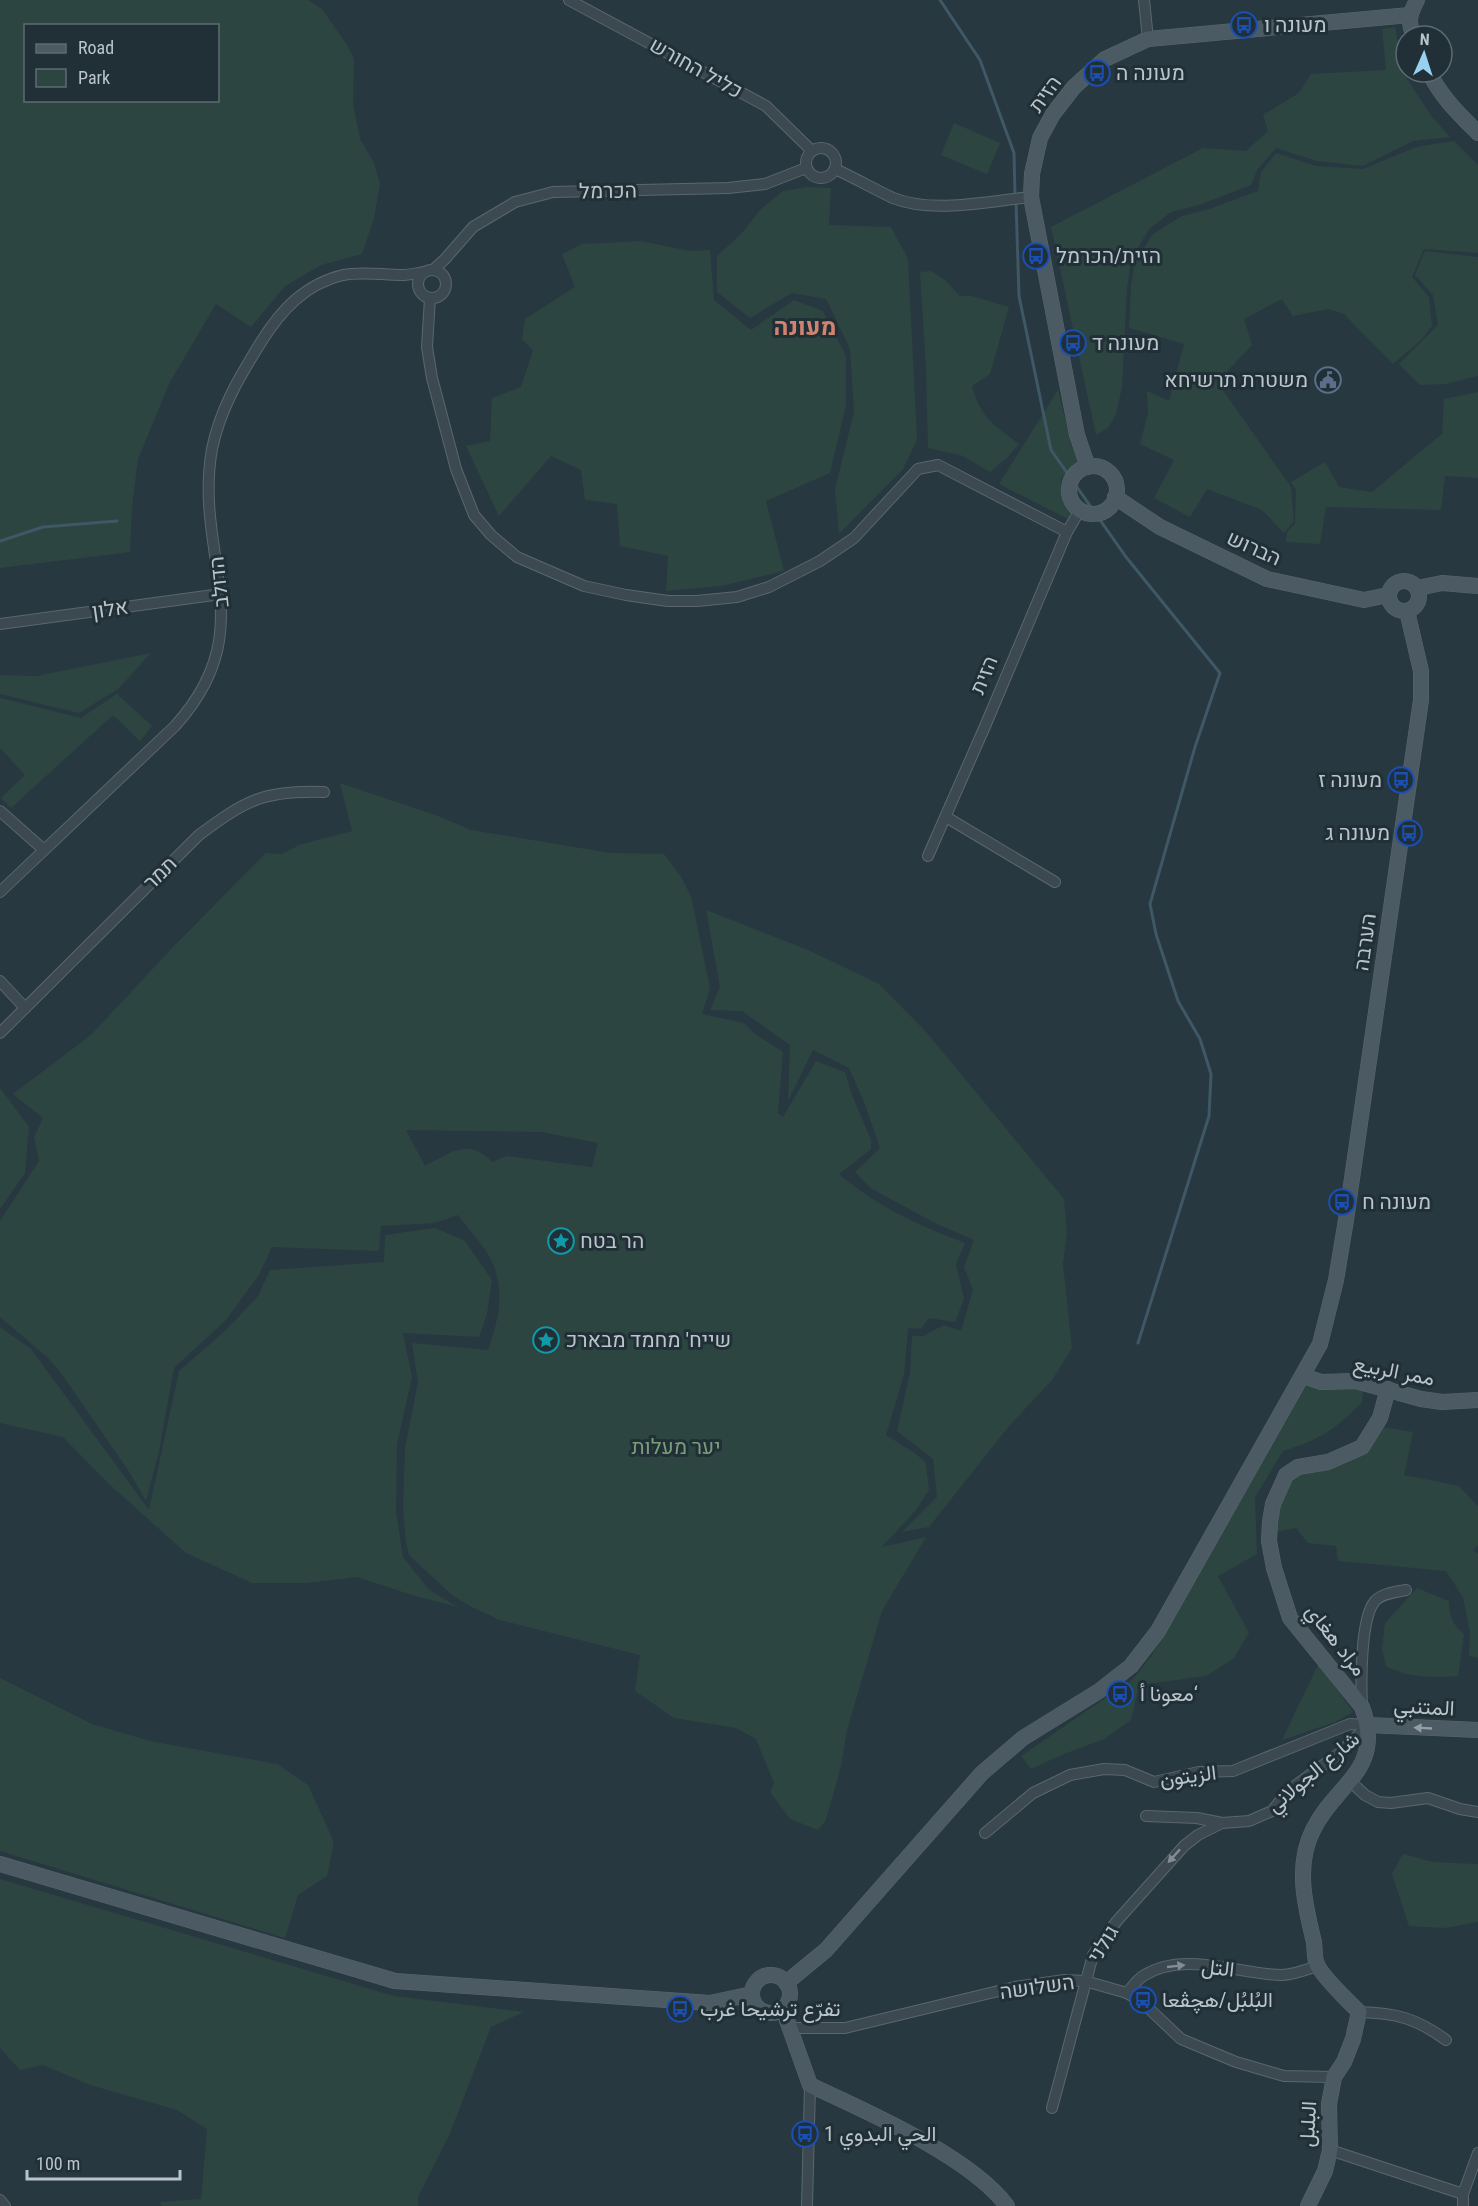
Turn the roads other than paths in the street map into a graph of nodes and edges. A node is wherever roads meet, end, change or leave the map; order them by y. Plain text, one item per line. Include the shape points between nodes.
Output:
1 (569, 0) edge
2 (1144, 0) edge
3 (1417, 0) edge
4 (1410, 15) junction
5 (1410, 24) edge
6 (1148, 39) junction
7 (1435, 84) edge
8 (1478, 133) edge
9 (812, 151) junction
10 (806, 168) junction
11 (835, 169) junction
12 (1031, 197) junction
13 (429, 271) junction
14 (380, 274) junction
15 (420, 291) junction
16 (430, 298) junction
17 (1088, 467) junction
18 (1115, 497) junction
19 (1080, 510) junction
20 (1067, 532) junction
21 (1478, 586) edge
22 (1418, 588) junction
23 (221, 594) junction
24 (1388, 595) junction
25 (1407, 611) junction
26 (0, 624) edge
27 (324, 792) dead end
28 (0, 812) edge
29 (946, 816) junction
30 (44, 850) junction
31 (928, 856) dead end
32 (1055, 882) dead end
33 (0, 892) edge
34 (0, 981) edge
35 (25, 1008) junction
36 (0, 1033) edge
37 (1304, 1376) junction
38 (1388, 1389) junction
39 (1478, 1400) edge
40 (1406, 1590) dead end
41 (1362, 1707) junction
42 (1368, 1725) junction
43 (1478, 1730) edge
44 (1350, 1781) junction
45 (1478, 1812) edge
46 (1146, 1816) dead end
47 (1222, 1823) junction
48 (985, 1833) dead end
49 (0, 1864) edge
50 (1317, 1966) junction
51 (1084, 1981) junction
52 (786, 1983) junction
53 (1127, 1992) junction
54 (752, 1994) junction
55 (783, 2009) junction
56 (1359, 2012) junction
57 (791, 2028) junction
58 (1446, 2040) dead end
59 (1334, 2077) junction
60 (810, 2085) junction
61 (1052, 2108) dead end
62 (1330, 2150) junction
63 (1478, 2153) edge
64 (1463, 2193) junction
65 (0, 2200) edge
66 (6, 2206) edge
67 (807, 2206) edge
68 (1007, 2206) edge
69 (1308, 2206) edge
70 (1463, 2206) edge

1 - 9 street, כליל החורש via 766,106
2 - 6 street
3 - 4 street
4 - 5 street
4 - 6 street, הזית
6 - 12 street, הזית via 1105,59 1074,87 1053,114 1040,138
7 - 8 street
9 - 10 street
9 - 11 street via 828,150 834,156
10 - 11 street via 818,179 828,177
10 - 13 street, הכרמל via 765,184 554,192 515,202 473,227
11 - 12 street via 894,198 921,204 956,205
12 - 17 street, הזית via 1077,435
13 - 14 street, הדולב
13 - 15 street via 418,282
13 - 16 street via 442,273 446,282 440,296
14 - 15 street, הדולב via 405,280
14 - 23 street, הדולב via 343,275 307,290 275,320 235,384 217,428 211,469 210,504
15 - 16 street
16 - 20 street via 427,347 432,378 456,469 474,515 517,556 584,586 668,601 737,597 769,588 854,538 918,469 938,465
17 - 18 street via 1110,474 1117,489
17 - 19 street via 1080,470 1069,485 1072,501
18 - 19 street via 1110,506 1096,514
18 - 24 street, הברוש via 1160,527 1267,579 1364,600
19 - 20 street, הזית
20 - 29 street, הזית
21 - 22 street via 1442,583
22 - 24 street via 1402,580 1393,585
22 - 25 street via 1419,601
23 - 26 street, אלון
23 - 30 street, הדולב via 222,623 213,669 188,712
24 - 25 street via 1396,609
25 - 37 street, הערבה via 1421,671 1421,700 1336,1280 1320,1344
27 - 35 street, תמר via 273,794 230,811 199,835
28 - 30 street
29 - 31 street, הזית
29 - 32 street
30 - 33 street, הדולב
34 - 35 street
35 - 36 street, תמר
37 - 38 street, ممر الربيع via 1321,1382 1356,1380
37 - 52 street, הערבה via 1158,1631 1131,1666 1099,1691 1023,1738 982,1773 826,1950
38 - 39 street, ممر الربيع via 1442,1402
38 - 41 street, مراد هغاي via 1380,1418 1362,1447 1328,1462 1298,1467 1286,1475 1270,1522 1274,1568 1290,1618
40 - 41 street via 1390,1592 1375,1601 1368,1616 1362,1656
41 - 42 street, مراد هغاي
43 -> 42 street, المتنبي
42 - 44 street via 1366,1755
42 - 47 street, شارع الجولاني via 1341,1752 1288,1791 1272,1811 1249,1821
42 - 48 street, الزيتون via 1350,1724 1233,1771 1199,1772 1154,1782 1125,1770 1070,1774 1033,1793
44 - 45 street via 1378,1802 1428,1798
44 - 50 street via 1328,1806 1306,1849 1304,1897
46 - 47 street
47 -> 51 street, גולני via 1198,1834 1184,1846 1116,1922 1093,1955
49 - 54 street via 395,1981 710,2003
53 -> 50 street, التل via 1142,1976 1161,1967 1216,1966 1281,1975
50 - 56 street
51 - 53 street, השלושה
51 - 57 street, השלושה via 1015,1987 845,2028
51 - 61 street, גולני
52 - 54 street via 776,1976 765,1976 755,1983
52 - 55 street via 789,1999
53 - 59 street, השלושה via 1181,2039 1284,2076
54 - 55 street via 756,2006 766,2013
55 - 57 street
56 - 58 street via 1406,2017
56 - 59 street, البلبل via 1353,2039
57 - 60 street
59 - 62 street, البلبل via 1329,2104
60 - 67 street
60 - 68 street via 937,2150 970,2172
62 - 64 street
62 - 69 street, البلبل
63 - 64 street
64 - 70 street
65 - 66 street

